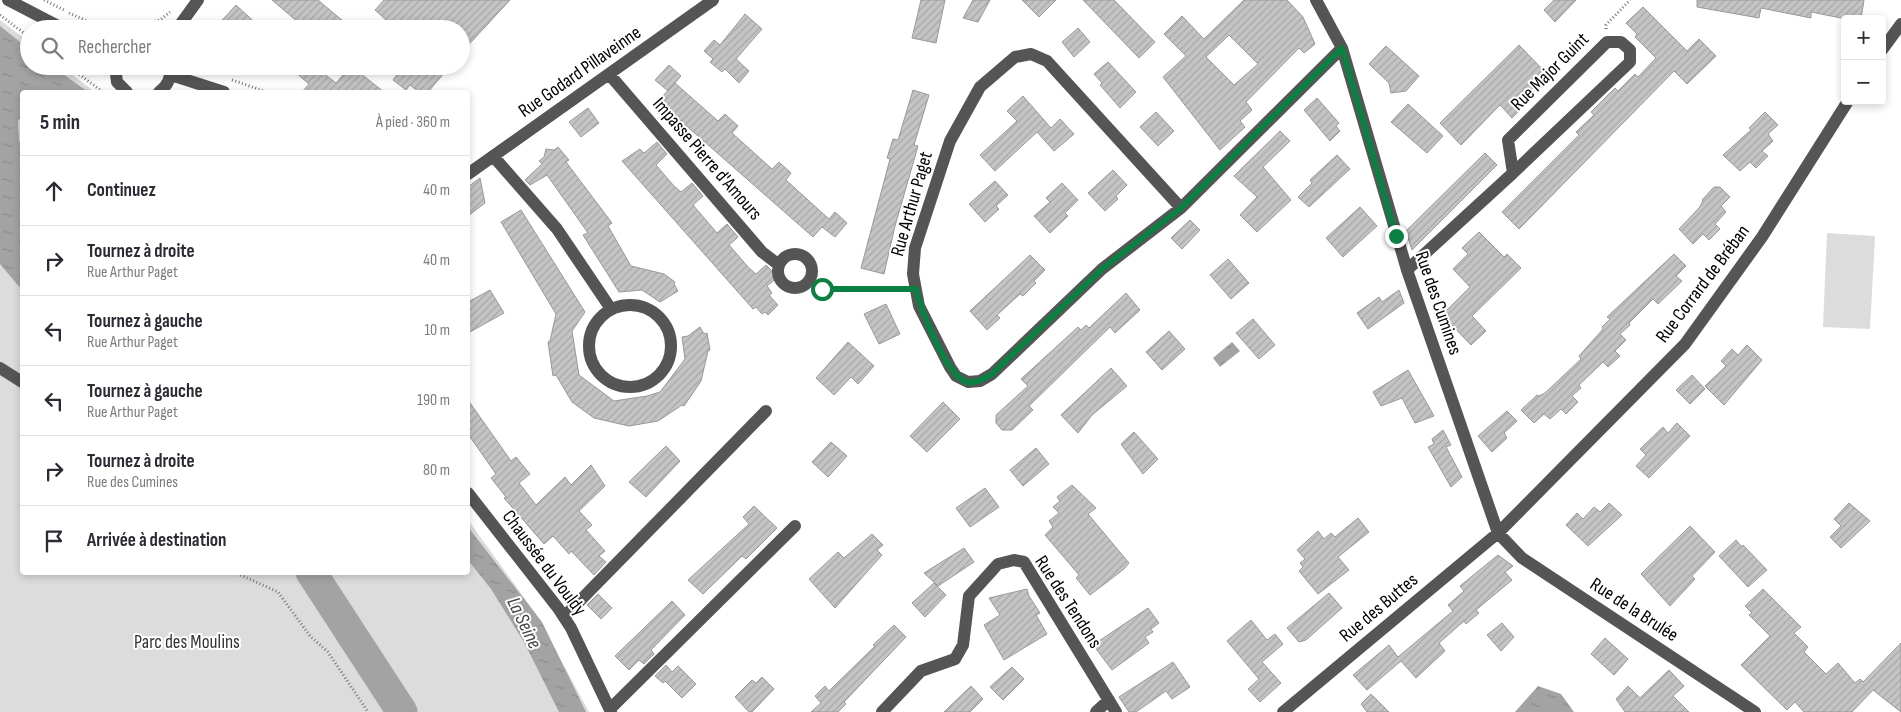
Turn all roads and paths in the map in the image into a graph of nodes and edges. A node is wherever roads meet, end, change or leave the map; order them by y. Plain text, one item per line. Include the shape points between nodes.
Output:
1 (8, 0) edge
2 (44, 0) edge
3 (198, 0) edge
4 (713, 0) edge
5 (1316, 0) edge
6 (1630, 0) edge
7 (170, 12) dead end
8 (0, 15) edge
9 (47, 20) edge
10 (82, 20) edge
11 (160, 20) edge
12 (184, 20) edge
13 (1901, 24) edge
14 (20, 30) edge
15 (1607, 42) junction
16 (1886, 45) edge
17 (1342, 48) junction
18 (609, 74) junction
19 (80, 75) edge
20 (117, 75) edge
21 (170, 75) edge
22 (183, 75) edge
23 (100, 90) edge
24 (125, 90) edge
25 (161, 90) edge
26 (219, 90) edge
27 (1845, 105) edge
28 (493, 156) junction
29 (470, 173) edge
30 (1513, 173) junction
31 (1181, 208) junction
32 (779, 265) junction
33 (1407, 270) junction
34 (808, 282) junction
35 (916, 289) junction
36 (611, 309) junction
37 (0, 368) edge
38 (20, 381) edge
39 (766, 411) dead end
40 (470, 496) edge
41 (795, 526) dead end
42 (1498, 533) junction
43 (241, 575) edge
44 (564, 617) junction
45 (1108, 700) junction
46 (611, 711) edge
47 (368, 712) edge
48 (882, 712) edge
49 (1096, 712) edge
50 (1116, 712) edge
51 (1283, 712) edge
52 (1755, 712) edge

1 - 9 street
2 - 10 path
3 - 12 street
4 - 18 street, Rue Godard Pillaveinne
5 - 17 street, Rue des Cumines
6 - 15 path via 1606,25
7 - 11 path
8 - 14 path
13 - 16 street
15 - 30 street, Rue Major Guint via 1508,140
15 - 30 street, Rue Major Guint via 1621,42 1630,50 1630,62
17 - 31 street, Rue Arthur Paget
17 - 33 street, Rue des Cumines
18 - 28 street, Rue Godard Pillaveinne
18 - 32 street, Impasse Pierre d'Amours via 762,252
19 - 23 path
20 - 24 street
21 - 25 street via 168,84
22 - 26 street
27 - 42 street, Rue Corrard de Bréban via 1762,238 1685,344
28 - 29 street, Rue Godard Pillaveinne
28 - 36 street via 557,229
30 - 33 street, Rue Major Guint
31 - 35 street, Rue Arthur Paget via 1102,269 992,374 980,381 968,382 953,371 919,306
31 - 35 street, Rue Arthur Paget via 1047,61 1031,54 1015,57 980,87 950,141 915,248 913,274
32 - 34 street, Impasse Pierre d'Amours via 778,276 784,285 794,288
32 - 34 street via 792,254 803,256 812,271
33 - 42 street, Rue des Cumines
34 - 35 path via 822,289
36 - 36 street via 624,305 649,309 667,328 671,347 666,365 658,376 646,383 619,385 606,379 594,363 589,343 592,330
37 - 38 street
39 - 44 street
40 - 44 street, Chaussée du Vouldy
41 - 46 street
42 - 51 street, Rue des Buttes
42 - 52 street, Rue de la Brulée via 1522,558
43 - 47 path via 278,592 310,636 328,652
44 - 46 street, Chaussée du Vouldy
45 - 48 street, Rue des Tendons via 1024,562 1014,560 998,564 969,596 963,645 955,659 921,671
45 - 49 street
45 - 50 street, Rue des Tendons

